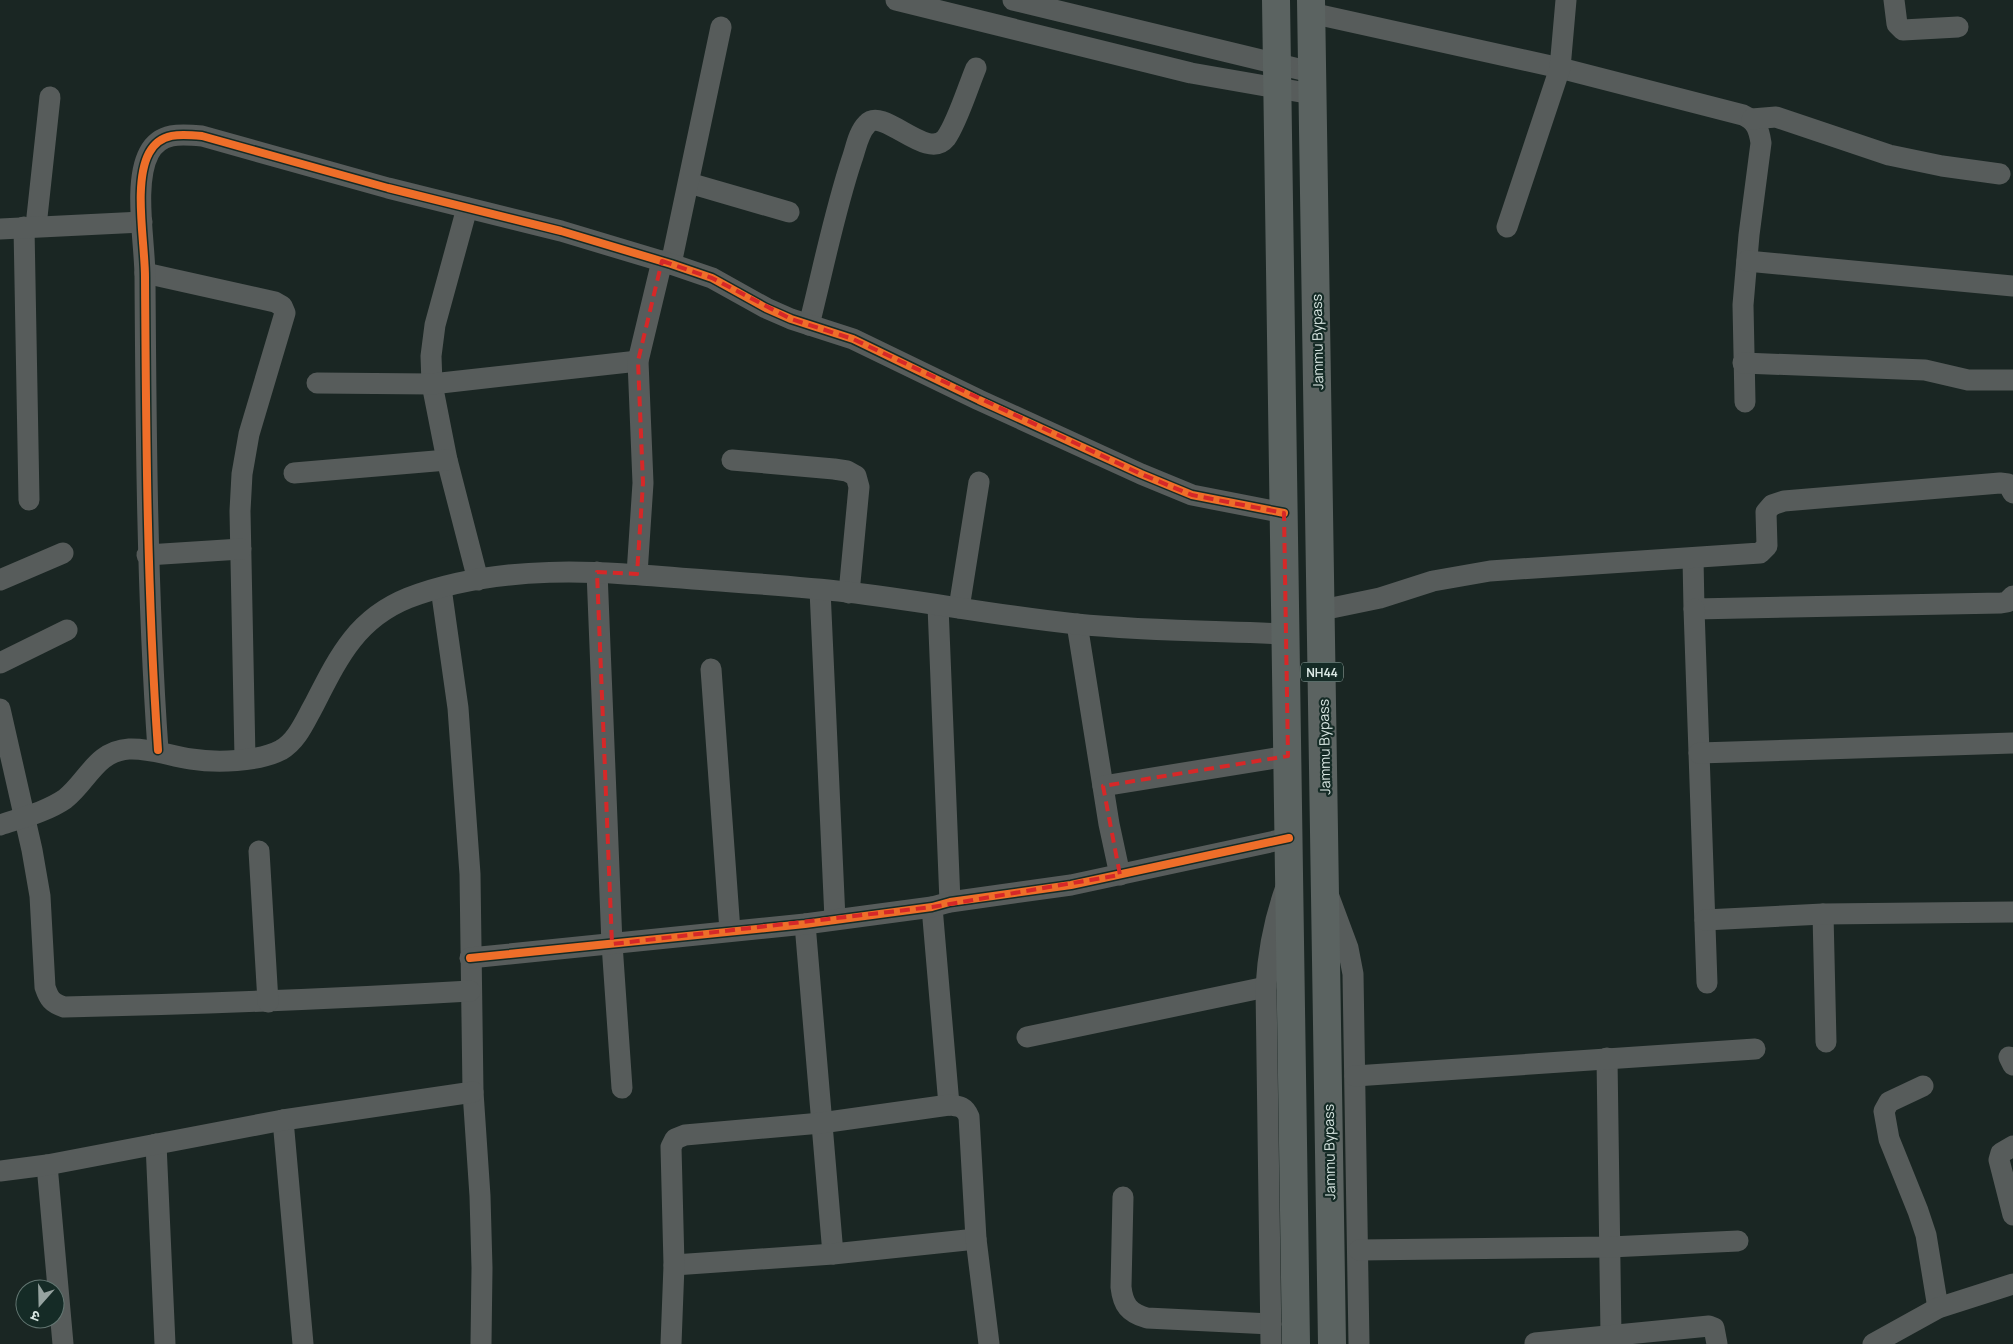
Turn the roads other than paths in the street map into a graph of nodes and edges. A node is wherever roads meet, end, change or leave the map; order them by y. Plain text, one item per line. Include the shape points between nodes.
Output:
1 (896, 0) edge
2 (1013, 0) edge
3 (1276, 0) edge
4 (1566, 0) edge
5 (1894, 0) edge
6 (1311, 6) edge
7 (721, 27) dead end
8 (1958, 27) dead end
9 (976, 68) dead end
10 (1560, 68) junction
11 (1278, 76) junction
12 (1312, 83) junction
13 (50, 97) dead end
14 (1752, 119) junction
15 (2000, 174) dead end
16 (689, 183) junction
17 (467, 208) junction
18 (789, 212) dead end
19 (142, 222) junction
20 (30, 227) junction
21 (1507, 227) dead end
22 (0, 229) edge
23 (667, 262) junction
24 (1747, 262) junction
25 (145, 273) junction
26 (2013, 286) edge
27 (809, 325) junction
28 (638, 361) junction
29 (1743, 363) junction
30 (2013, 380) edge
31 (317, 383) dead end
32 (432, 384) junction
33 (1744, 402) dead end
34 (447, 460) junction
35 (732, 460) dead end
36 (294, 473) dead end
37 (979, 482) dead end
38 (2013, 493) edge
39 (29, 500) dead end
40 (1284, 513) junction
41 (241, 550) junction
42 (63, 553) dead end
43 (147, 556) junction
44 (1693, 558) junction
45 (597, 572) junction
46 (637, 574) junction
47 (0, 580) edge
48 (478, 580) junction
49 (441, 588) junction
50 (820, 590) junction
51 (849, 593) junction
52 (2012, 598) edge
53 (948, 607) junction
54 (1694, 609) junction
55 (1322, 610) junction
56 (1077, 624) junction
57 (67, 630) dead end
58 (1286, 634) junction
59 (0, 663) edge
60 (711, 669) dead end
61 (0, 709) edge
62 (2013, 743) edge
63 (158, 750) junction
64 (1699, 754) junction
65 (1288, 756) junction
66 (245, 758) junction
67 (1103, 786) junction
68 (26, 816) junction
69 (0, 825) edge
70 (1289, 838) junction
71 (259, 851) dead end
72 (1120, 875) junction
73 (1290, 879) junction
74 (1326, 888) junction
75 (941, 905) junction
76 (2013, 912) edge
77 (1823, 914) junction
78 (835, 919) junction
79 (1705, 920) junction
80 (805, 924) junction
81 (730, 931) junction
82 (612, 944) junction
83 (470, 958) junction
84 (1707, 983) dead end
85 (1266, 987) junction
86 (470, 990) junction
87 (268, 1002) junction
88 (1027, 1037) dead end
89 (1826, 1042) dead end
90 (1755, 1049) dead end
91 (1607, 1058) junction
92 (1355, 1076) junction
93 (1923, 1086) dead end
94 (622, 1088) dead end
95 (473, 1092) junction
96 (949, 1105) junction
97 (283, 1120) junction
98 (821, 1123) junction
99 (156, 1144) junction
100 (2013, 1146) edge
101 (47, 1165) junction
102 (0, 1171) edge
103 (1123, 1197) dead end
104 (2013, 1215) edge
105 (976, 1239) junction
106 (1738, 1241) dead end
107 (1610, 1247) junction
108 (1358, 1250) junction
109 (833, 1254) junction
110 (674, 1265) junction
111 (2013, 1284) edge
112 (1938, 1308) junction
113 (1271, 1334) edge
114 (1611, 1336) junction
115 (1535, 1342) dead end
116 (63, 1344) edge
117 (165, 1344) edge
118 (303, 1344) edge
119 (481, 1344) edge
120 (671, 1344) edge
121 (989, 1344) edge
122 (1296, 1344) edge
123 (1332, 1344) edge
124 (1359, 1344) edge
125 (1717, 1344) edge
126 (1873, 1344) edge

1 - 11 street via 1191,73
2 - 11 street
3 - 11 highway, NH44
4 - 10 street
5 - 8 street via 1897,24 1903,30
6 - 10 street
6 - 12 highway, Jammu Bypass / NH44
7 - 16 street
9 - 27 street via 952,126 938,144 925,143 883,122 874,120 867,123 847,173
10 - 14 street via 1743,114
10 - 21 street
11 - 12 street
11 - 40 highway, NH44
12 - 55 highway, Jammu Bypass / NH44
13 - 20 street
14 - 15 street via 1776,117 1889,154
14 - 24 street via 1759,130 1761,143
16 - 18 street
16 - 23 street
17 - 19 street via 202,136 178,133 160,139 149,153 142,176
17 - 23 street
17 - 32 street via 435,325
19 - 20 street
19 - 25 street
20 - 22 street
20 - 39 street
23 - 27 street via 712,278 766,308
23 - 28 street
24 - 26 street
24 - 29 street
25 - 41 street via 275,302 285,313 249,434 243,466
25 - 43 street
27 - 40 street via 853,339 1040,429 1192,495
28 - 32 street
28 - 46 street via 642,483
29 - 30 street via 1925,370 1968,380
29 - 33 street
31 - 32 street
32 - 34 street
34 - 36 street
34 - 48 street
35 - 51 street via 834,469 856,476 859,487
37 - 53 street
38 - 44 street via 2008,484 2000,483 1784,501 1772,505 1766,512 1768,541 1763,552
40 - 58 highway, NH44
41 - 43 street
41 - 66 street
42 - 47 street
43 - 63 street
44 - 54 street
44 - 55 street via 1462,575
45 - 46 street
45 - 48 street via 544,572
45 - 82 street
46 - 50 street
48 - 49 street
49 - 66 street via 382,611 357,631 336,661 296,737 283,749 266,756
49 - 83 street via 458,708 465,792 470,874
50 - 51 street
50 - 78 street
51 - 53 street
52 - 54 street via 2001,603
53 - 56 street
53 - 75 street
54 - 64 street
55 - 74 highway, Jammu Bypass / NH44
56 - 58 street
56 - 67 street
57 - 59 street
58 - 65 highway, NH44
60 - 81 street
61 - 68 street
62 - 64 street
63 - 66 street via 189,759 220,762
63 - 68 street via 128,749 111,753 93,766 66,798
64 - 79 street
65 - 67 street
65 - 70 highway, NH44
67 - 72 street
68 - 69 street
68 - 87 street via 40,896 45,987 48,998 54,1003 64,1007
70 - 72 street
70 - 73 highway, NH44
71 - 87 street
72 - 75 street
73 - 85 street via 1275,916
73 - 122 highway, NH44
74 - 92 street via 1348,948 1353,974
74 - 123 highway, Jammu Bypass / NH44
75 - 78 street
75 - 96 street
76 - 77 street
77 - 79 street
77 - 89 street
78 - 80 street
79 - 84 street
80 - 81 street
80 - 98 street
81 - 82 street
82 - 83 street
82 - 94 street
83 - 86 street
85 - 88 street
85 - 113 street
86 - 87 street
86 - 95 street
90 - 91 street
91 - 92 street
91 - 107 street
92 - 108 street
93 - 112 street via 1889,1102 1884,1111 1889,1139 1926,1235
95 - 97 street
95 - 119 street via 480,1196
96 - 98 street
96 - 105 street via 960,1106 969,1118
97 - 99 street
97 - 118 street
98 - 109 street
98 - 110 street via 685,1135 676,1139 671,1147
99 - 101 street
99 - 117 street
100 - 104 street via 2001,1153 1999,1160
101 - 102 street
101 - 116 street
103 - 113 street via 1122,1300 1135,1315
105 - 109 street
105 - 121 street
106 - 107 street
107 - 108 street
107 - 114 street
108 - 124 street
109 - 110 street
110 - 120 street
111 - 112 street
112 - 126 street
114 - 115 street
114 - 125 street via 1709,1326 1714,1328

